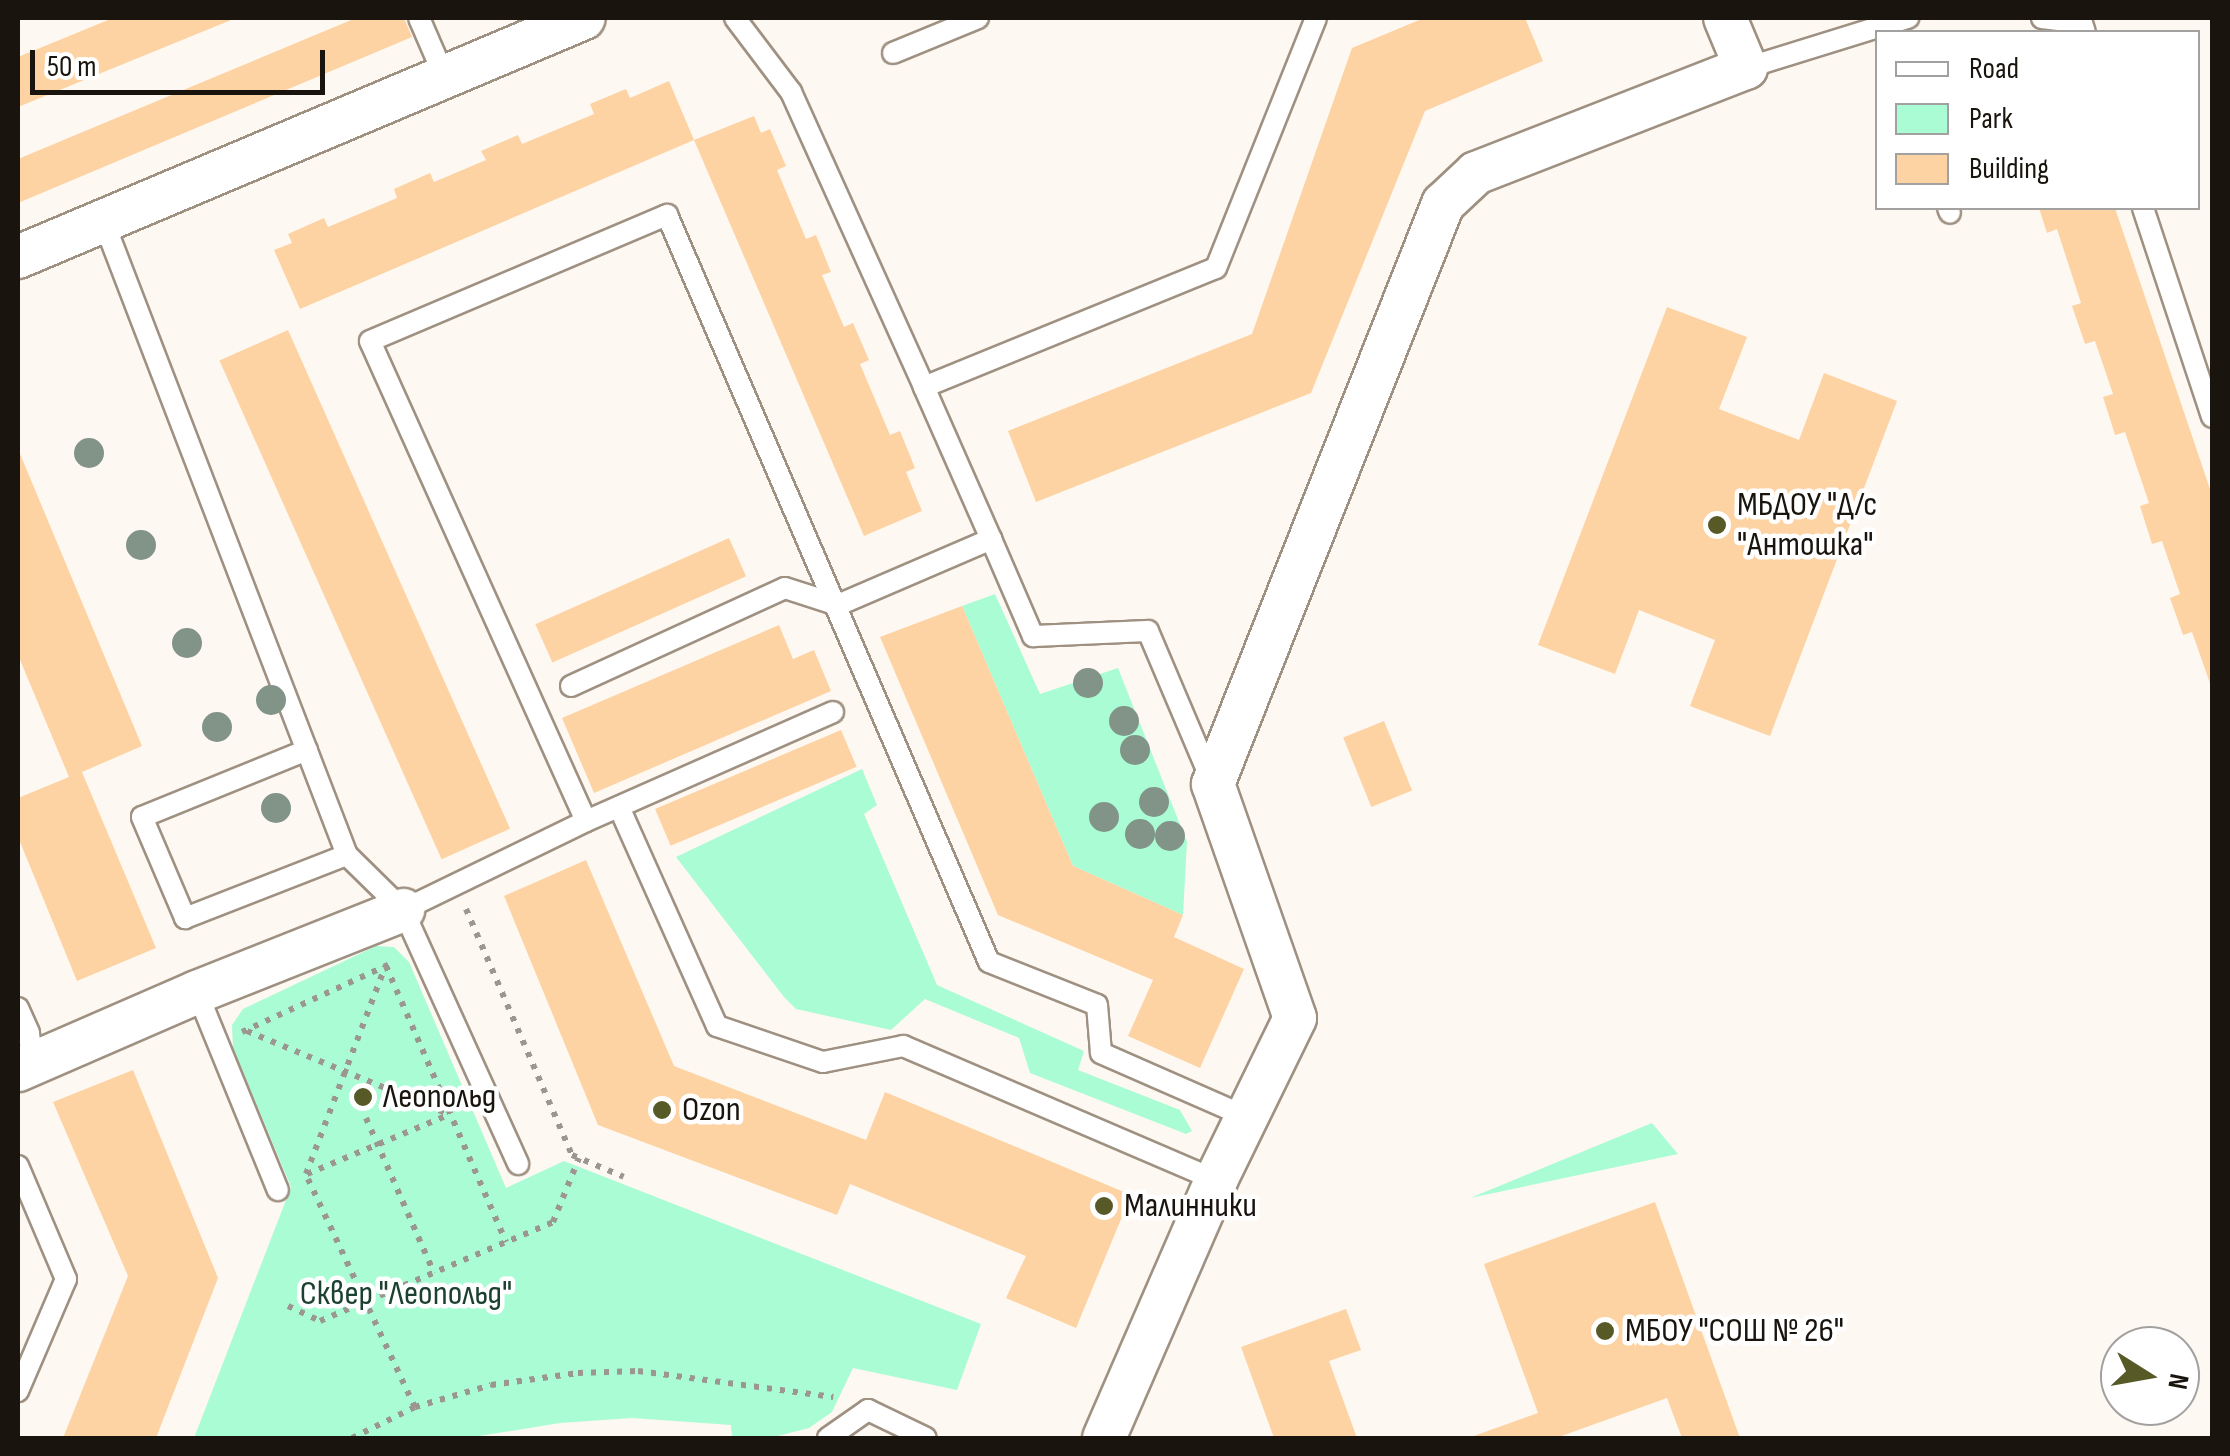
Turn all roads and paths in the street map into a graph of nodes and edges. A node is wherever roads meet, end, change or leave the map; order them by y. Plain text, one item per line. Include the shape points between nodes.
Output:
1 (419, 18) edge
2 (584, 18) edge
3 (735, 18) edge
4 (978, 18) edge
5 (1316, 18) edge
6 (1725, 18) edge
7 (1908, 18) edge
8 (2042, 18) edge
9 (1885, 30) edge
10 (2084, 30) edge
11 (1875, 33) edge
12 (893, 53) dead end
13 (1746, 68) junction
14 (445, 78) junction
15 (2144, 210) edge
16 (103, 220) junction
17 (18, 257) edge
18 (924, 387) junction
19 (2212, 418) edge
20 (991, 539) junction
21 (838, 605) junction
22 (570, 686) dead end
23 (833, 712) dead end
24 (307, 750) junction
25 (1213, 784) junction
26 (619, 806) junction
27 (586, 821) junction
28 (347, 855) junction
29 (464, 903) dead end
30 (403, 910) junction
31 (421, 950) junction
32 (386, 966) junction
33 (197, 992) junction
34 (18, 1008) edge
35 (246, 1030) junction
36 (218, 1041) junction
37 (253, 1048) dead end
38 (24, 1067) edge
39 (345, 1072) junction
40 (449, 1114) junction
41 (1247, 1116) junction
42 (366, 1118) dead end
43 (378, 1144) junction
44 (298, 1156) dead end
45 (579, 1158) junction
46 (518, 1164) dead end
47 (18, 1166) edge
48 (306, 1174) junction
49 (624, 1177) dead end
50 (1216, 1180) junction
51 (278, 1190) dead end
52 (506, 1242) junction
53 (434, 1273) junction
54 (366, 1302) junction
55 (288, 1306) dead end
56 (18, 1391) edge
57 (833, 1397) dead end
58 (416, 1407) junction
59 (352, 1438) edge
60 (828, 1438) edge
61 (926, 1438) edge
62 (1104, 1438) edge

1 - 14 lane
2 - 14 street
3 - 18 lane via 791,92
4 - 12 lane
5 - 18 lane via 1216,268
6 - 13 street
7 - 9 lane
8 - 10 lane via 2082,23
11 - 13 lane
13 - 25 street via 1476,173 1444,204
14 - 16 street
15 - 19 lane
16 - 17 street
16 - 24 lane
18 - 20 lane
20 - 21 lane
20 - 25 lane via 1034,636 1148,631
21 - 22 lane via 785,588
21 - 27 lane via 667,214 370,341
21 - 41 lane via 989,962 1097,1006 1101,1053
23 - 26 lane
24 - 28 lane
24 - 28 lane via 142,817 185,918
25 - 41 street via 1295,1018
26 - 27 lane
26 - 50 lane via 717,1026 822,1062 903,1046
27 - 30 lane
28 - 30 lane
29 - 45 path via 572,1155
30 - 31 lane
30 - 33 street
31 - 32 path
31 - 46 lane
32 - 35 path
32 - 39 path
32 - 40 path
33 - 36 lane
33 - 38 street
34 - 38 lane via 30,1034
35 - 36 path
35 - 37 path
35 - 39 path
36 - 51 lane
39 - 40 path
39 - 48 path
40 - 43 path
40 - 52 path
41 - 50 street
42 - 43 path
43 - 48 path
43 - 53 path
44 - 48 path
45 - 49 path
45 - 52 path via 553,1222
47 - 56 lane via 66,1278
48 - 54 path
50 - 62 street
52 - 53 path
53 - 54 path
54 - 55 path via 320,1321
54 - 58 path
57 - 58 path via 638,1371 491,1385
58 - 59 path
60 - 61 lane via 868,1410

